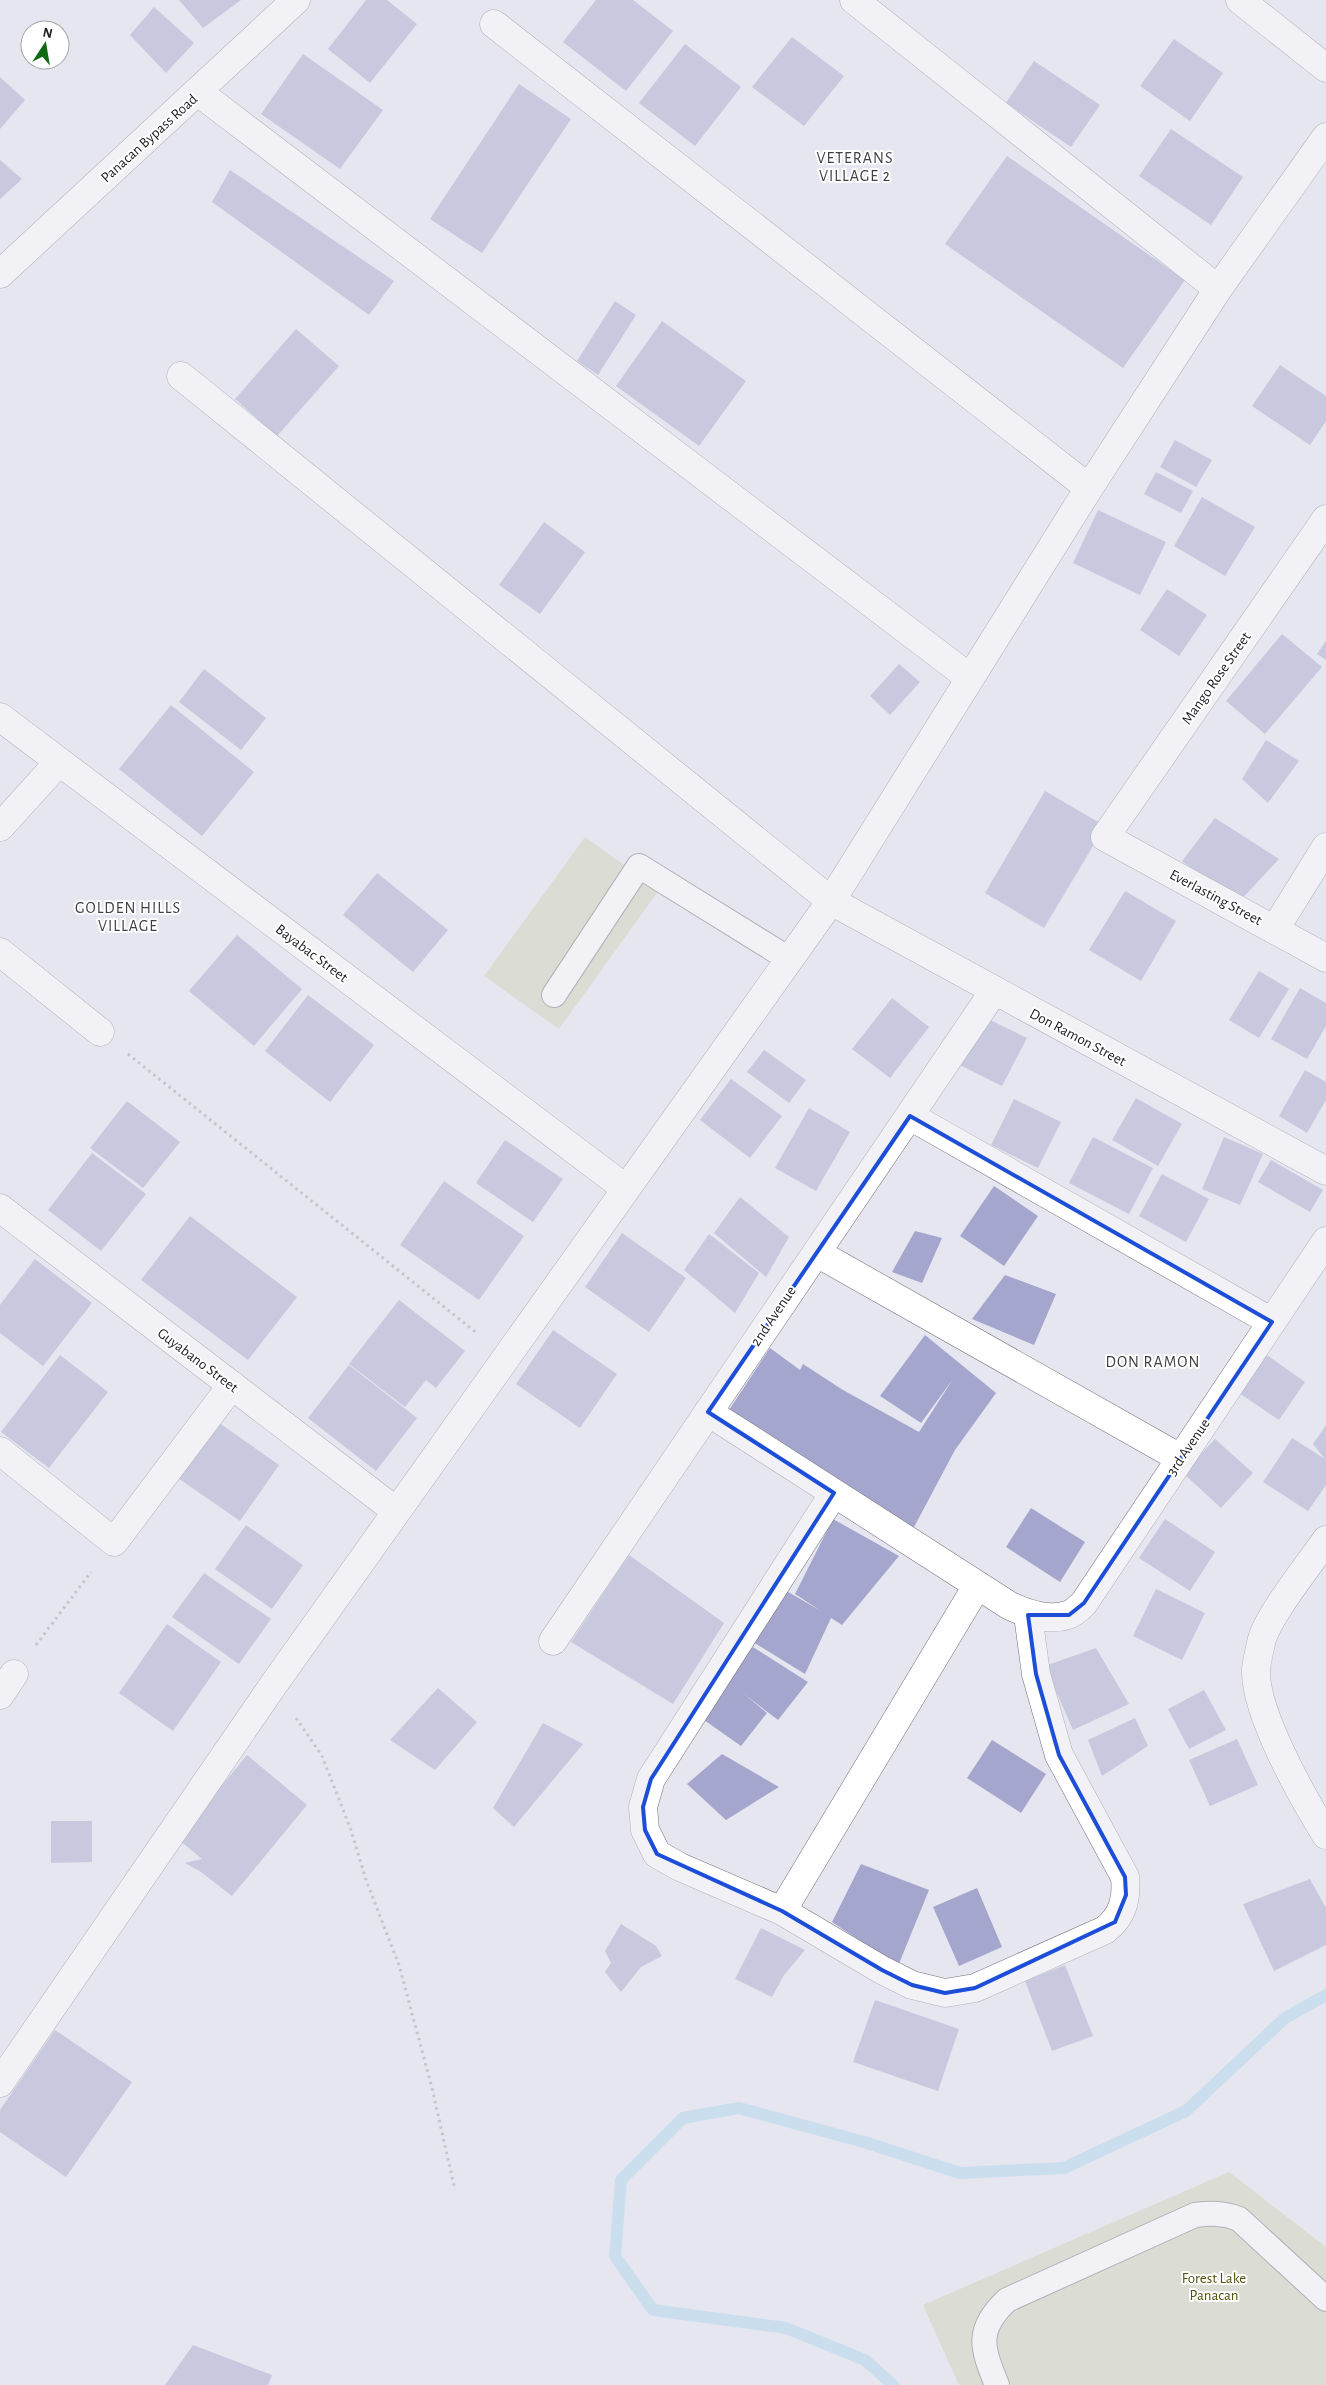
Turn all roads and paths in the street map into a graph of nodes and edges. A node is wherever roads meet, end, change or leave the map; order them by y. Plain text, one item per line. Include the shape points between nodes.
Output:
1 (296, 0) edge
2 (854, 0) edge
3 (1240, 0) edge
4 (494, 24) dead end
5 (1326, 68) edge
6 (198, 92) junction
7 (1326, 137) edge
8 (0, 274) edge
9 (1218, 289) junction
10 (181, 376) dead end
11 (1089, 488) junction
12 (1326, 519) edge
13 (970, 678) junction
14 (0, 717) edge
15 (59, 762) junction
16 (0, 827) edge
17 (1105, 837) joint
18 (1326, 847) edge
19 (831, 901) junction
20 (1275, 929) junction
21 (0, 952) edge
22 (1326, 958) edge
23 (789, 959) junction
24 (994, 991) junction
25 (554, 995) dead end
26 (100, 1032) joint
27 (910, 1116) junction
28 (1326, 1171) edge
29 (625, 1188) junction
30 (0, 1208) edge
31 (1326, 1241) edge
32 (817, 1253) junction
33 (1272, 1322) junction
34 (506, 1356) junction
35 (232, 1385) junction
36 (708, 1412) junction
37 (0, 1451) edge
38 (1180, 1458) junction
39 (834, 1494) junction
40 (396, 1510) junction
41 (1326, 1540) edge
42 (114, 1542) junction
43 (977, 1586) junction
44 (1028, 1615) junction
45 (553, 1641) dead end
46 (274, 1684) junction
47 (7, 1685) edge
48 (1326, 1835) edge
49 (782, 1911) junction
50 (0, 2083) edge
51 (455, 2190) dead end
52 (1326, 2299) edge
53 (997, 2385) edge

1 - 6 street, Panacan Bypass Road
2 - 9 street
3 - 5 street
4 - 11 street
6 - 8 street, Panacan Bypass Road
6 - 13 street
7 - 9 street
9 - 11 street
10 - 19 street, Don Ramon Street
11 - 13 street
12 - 17 street, Mango Rose Street
13 - 19 street
14 - 15 street, Bayabac Street
15 - 16 street
15 - 29 street, Bayabac Street
17 - 20 street, Everlasting Street
18 - 20 street
19 - 23 street
19 - 24 street, Don Ramon Street
20 - 22 street, Everlasting Street
21 - 26 street
23 - 25 lane via 639,866
23 - 29 street
24 - 27 street, 2nd Avenue
24 - 28 street, Don Ramon Street
26 - 34 path
27 - 32 street, 2nd Avenue
27 - 33 street
29 - 34 street
30 - 35 street, Guyabano Street
31 - 33 street, 3rd Avenue
32 - 36 street, 2nd Avenue
32 - 38 street
33 - 38 street, 3rd Avenue
34 - 40 street
35 - 40 street, Guyabano Street
35 - 42 street
36 - 39 street
36 - 45 street, 2nd Avenue
37 - 42 street
38 - 44 street, 3rd Avenue via 1084,1603 1070,1615
39 - 43 street
39 - 49 street via 651,1780 643,1807 645,1830 657,1854
40 - 46 street
41 - 48 street via 1262,1637 1256,1670 1261,1701 1272,1733
42 - 47 path
43 - 44 street
43 - 49 street
44 - 49 street via 1036,1674 1059,1755 1125,1877 1126,1895 1115,1922 1105,1930 975,1988 945,1993 912,1985 882,1970
46 - 50 street
46 - 51 path via 322,1756 351,1830 366,1880 399,1965
52 - 53 lane via 1239,2219 1227,2214 1195,2215 1007,2300 994,2312 983,2340 984,2354

